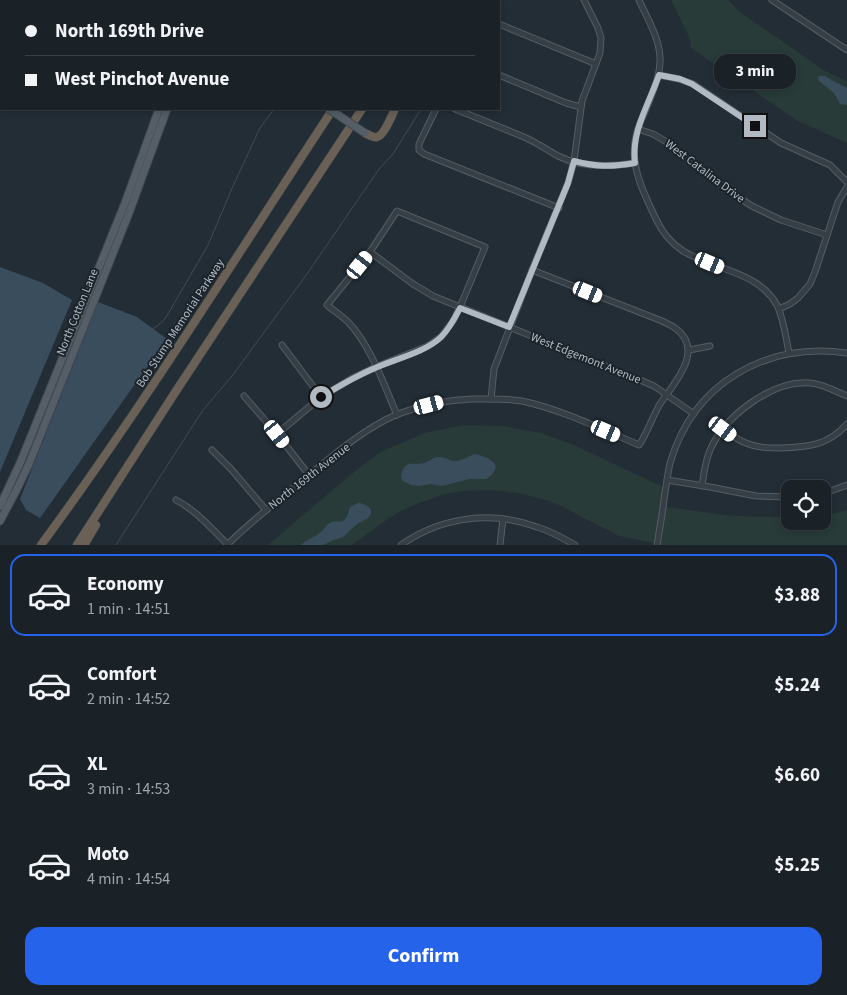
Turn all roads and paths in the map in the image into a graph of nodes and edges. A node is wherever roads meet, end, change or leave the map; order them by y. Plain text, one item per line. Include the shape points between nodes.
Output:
1 (584, 0) edge
2 (639, 0) edge
3 (773, 0) edge
4 (500, 24) edge
5 (847, 50) edge
6 (596, 64) junction
7 (500, 75) edge
8 (659, 75) junction
9 (581, 107) junction
10 (161, 110) edge
11 (161, 110) edge
12 (168, 110) edge
13 (330, 110) edge
14 (332, 110) edge
15 (361, 110) edge
16 (394, 110) edge
17 (436, 110) edge
18 (457, 110) edge
19 (161, 124) junction
20 (638, 129) junction
21 (365, 132) joint
22 (574, 161) junction
23 (635, 163) junction
24 (847, 182) edge
25 (847, 187) edge
26 (558, 208) junction
27 (827, 235) junction
28 (370, 252) junction
29 (532, 270) junction
30 (460, 308) junction
31 (779, 309) junction
32 (509, 327) junction
33 (282, 344) dead end
34 (710, 346) dead end
35 (689, 350) junction
36 (789, 353) junction
37 (847, 353) edge
38 (376, 367) junction
39 (667, 395) junction
40 (244, 396) dead end
41 (847, 396) edge
42 (321, 397) junction
43 (491, 398) junction
44 (694, 414) junction
45 (397, 415) junction
46 (847, 424) edge
47 (723, 429) junction
48 (277, 434) junction
49 (212, 450) dead end
50 (93, 471) junction
51 (310, 475) junction
52 (667, 480) junction
53 (847, 485) edge
54 (702, 486) junction
55 (831, 491) edge
56 (111, 493) junction
57 (781, 496) edge
58 (176, 500) dead end
59 (0, 506) edge
60 (266, 510) junction
61 (503, 518) junction
62 (0, 521) edge
63 (404, 544) edge
64 (35, 545) edge
65 (41, 545) edge
66 (78, 545) edge
67 (84, 545) edge
68 (227, 545) edge
69 (500, 545) edge
70 (575, 545) edge
71 (657, 545) edge

1 - 6 street via 600,34 601,48
2 - 8 street via 658,45
3 - 5 street
4 - 6 street
6 - 9 street
7 - 9 street
8 - 20 street
8 - 24 street via 699,87 781,143 830,165
9 - 22 street
10 - 19 main road
11 - 59 main road, North Cotton Lane via 22,461
12 - 19 main road, North Cotton Lane
13 - 50 highway, Bob Stump Memorial Parkway via 143,400
14 - 21 main road, bridge
15 - 56 highway
16 - 21 highway via 379,136
17 - 26 street via 419,150
18 - 22 street
19 - 62 main road, North Cotton Lane via 129,214 29,464
20 - 23 street
20 - 27 street, West Catalina Drive via 665,141 752,206
22 - 23 street via 594,166
22 - 26 street
23 - 31 street via 640,182 665,235 693,256 753,281 766,291
25 - 27 street via 838,202
26 - 29 street
27 - 31 street via 813,278 806,289
28 - 30 street, West Edgemont Avenue via 413,284
28 - 30 street via 398,212 485,247
28 - 38 street via 327,305 349,322
29 - 32 street
29 - 35 street via 662,321 676,329
30 - 32 street, West Edgemont Avenue
30 - 38 street via 441,337 428,346
31 - 36 street
32 - 39 street, West Edgemont Avenue via 654,386
32 - 43 street via 494,369
33 - 42 street
34 - 35 street
35 - 39 street via 683,371
36 - 37 street via 824,350
36 - 44 street via 740,372 715,390
38 - 42 street
38 - 45 street
39 - 43 street, North 169th Avenue via 639,445 543,407
39 - 44 street, West Edgemont Avenue
40 - 48 street
41 - 47 street via 817,384 786,387 748,405
42 - 48 street
43 - 45 street, North 169th Avenue via 440,402
44 - 52 street via 677,444
45 - 51 street, North 169th Avenue via 352,441
46 - 47 street via 825,441 803,447 753,446
47 - 54 street via 708,455
48 - 51 street
49 - 60 street
50 - 64 highway
50 - 65 highway, Bob Stump Memorial Parkway
51 - 60 street, North 169th Avenue
52 - 54 street
52 - 71 street
53 - 55 street
54 - 57 street via 756,496
56 - 66 highway
56 - 67 highway
58 - 68 street via 195,512
60 - 68 street, North 169th Avenue
61 - 63 street via 453,521 428,529
61 - 69 street
61 - 70 street via 536,526

